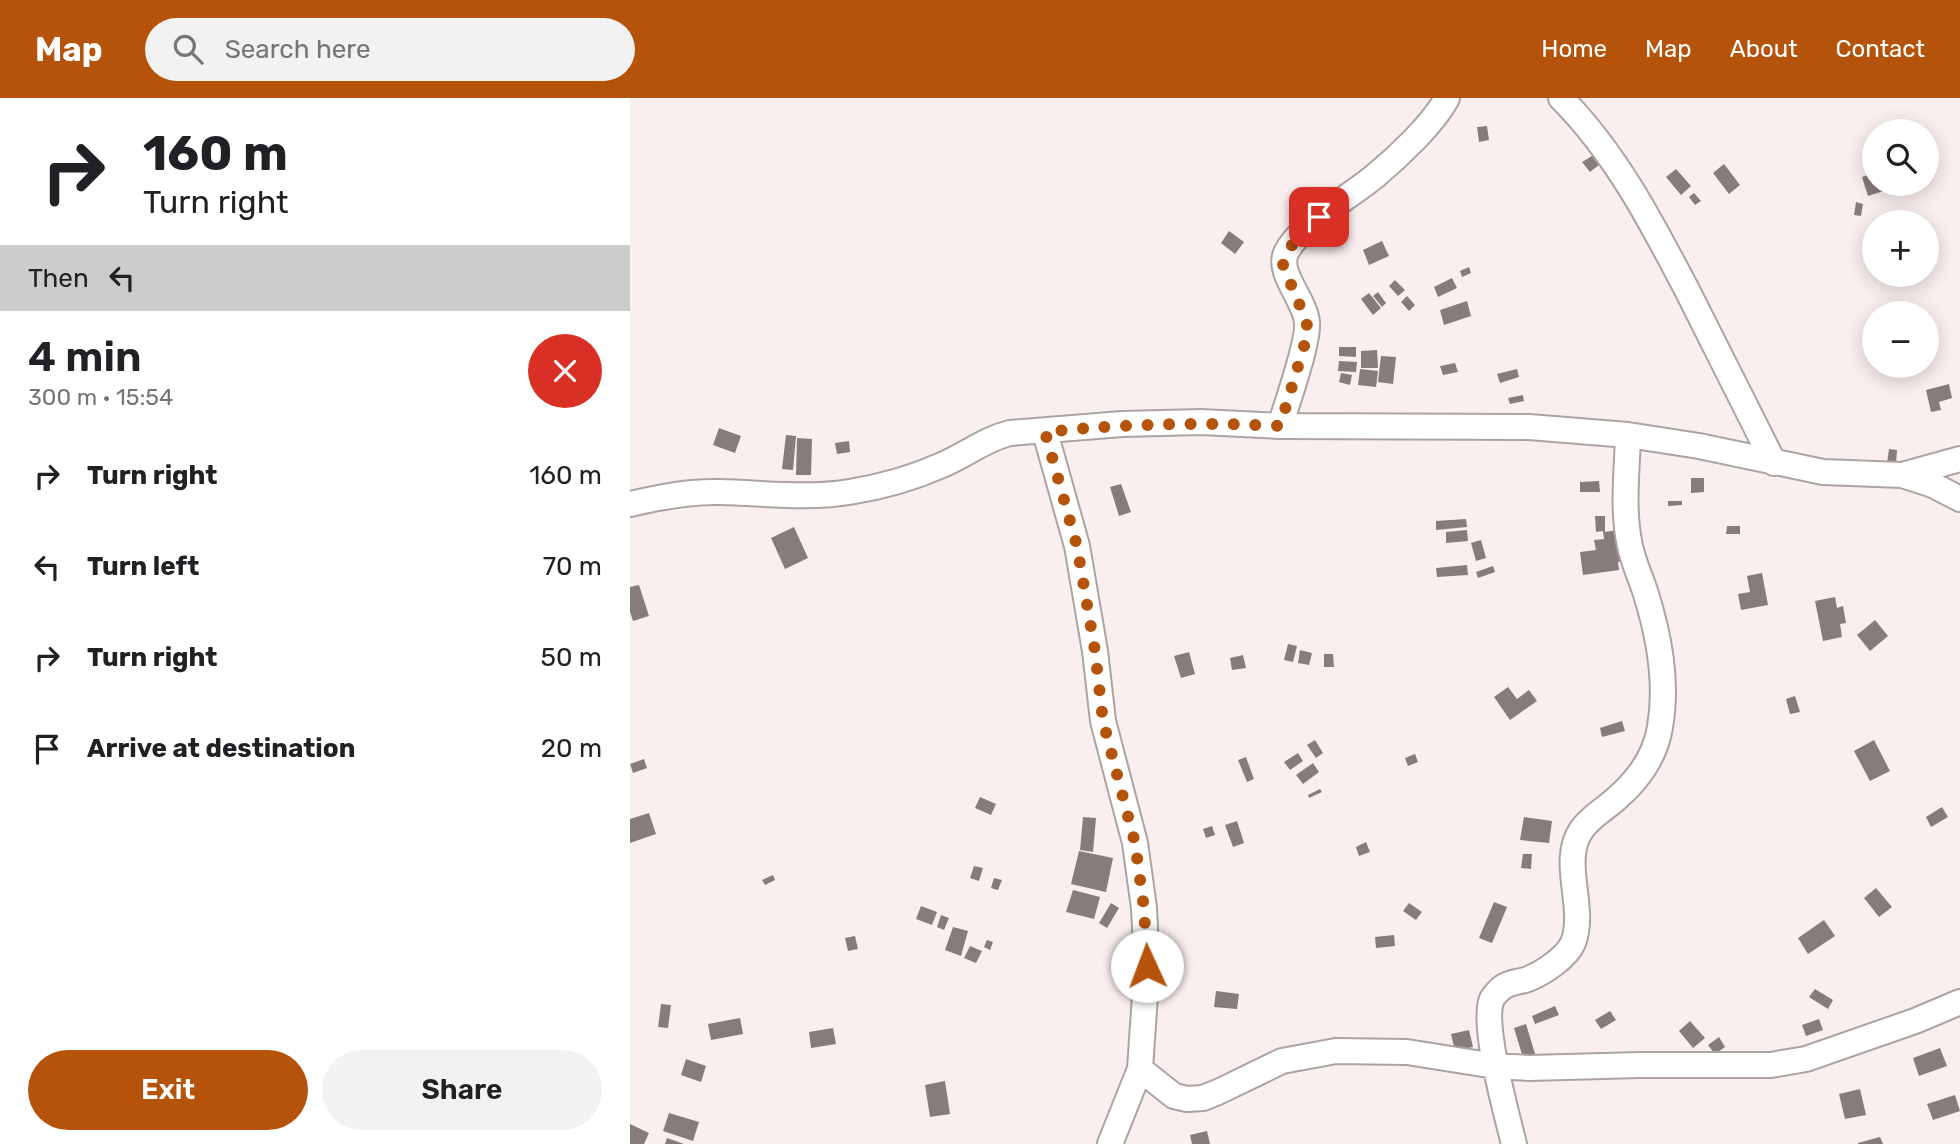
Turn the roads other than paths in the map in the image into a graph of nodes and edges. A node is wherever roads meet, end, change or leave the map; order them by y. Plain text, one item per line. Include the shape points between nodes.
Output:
1 (1447, 98) edge
2 (1561, 98) edge
3 (1280, 426) junction
4 (1045, 432) junction
5 (1628, 435) junction
6 (1960, 459) edge
7 (1774, 463) junction
8 (1902, 475) junction
9 (1960, 499) edge
10 (630, 504) edge
11 (1960, 1002) edge
12 (1495, 1066) junction
13 (1140, 1069) junction
14 (1110, 1144) edge
15 (1514, 1144) edge

1 - 3 street via 1376,176 1319,217 1287,252 1283,265 1307,323
2 - 7 street via 1619,170 1655,230
3 - 4 street via 1201,422
3 - 5 street via 1506,426
4 - 10 street via 994,437 896,482 848,492 790,496 687,493
4 - 13 street via 1077,546 1103,721 1135,843 1147,966
5 - 7 street
5 - 12 street via 1627,521 1630,547 1656,629 1663,673 1660,728 1646,765 1621,795 1581,829 1573,850 1576,925 1572,944 1556,962 1528,979 1504,986 1492,998
6 - 8 street
7 - 8 street via 1823,472
8 - 9 street
11 - 12 street via 1806,1059 1771,1065
12 - 13 street via 1407,1052 1336,1051 1282,1061 1203,1098 1187,1100 1174,1096
12 - 15 street
13 - 14 street

